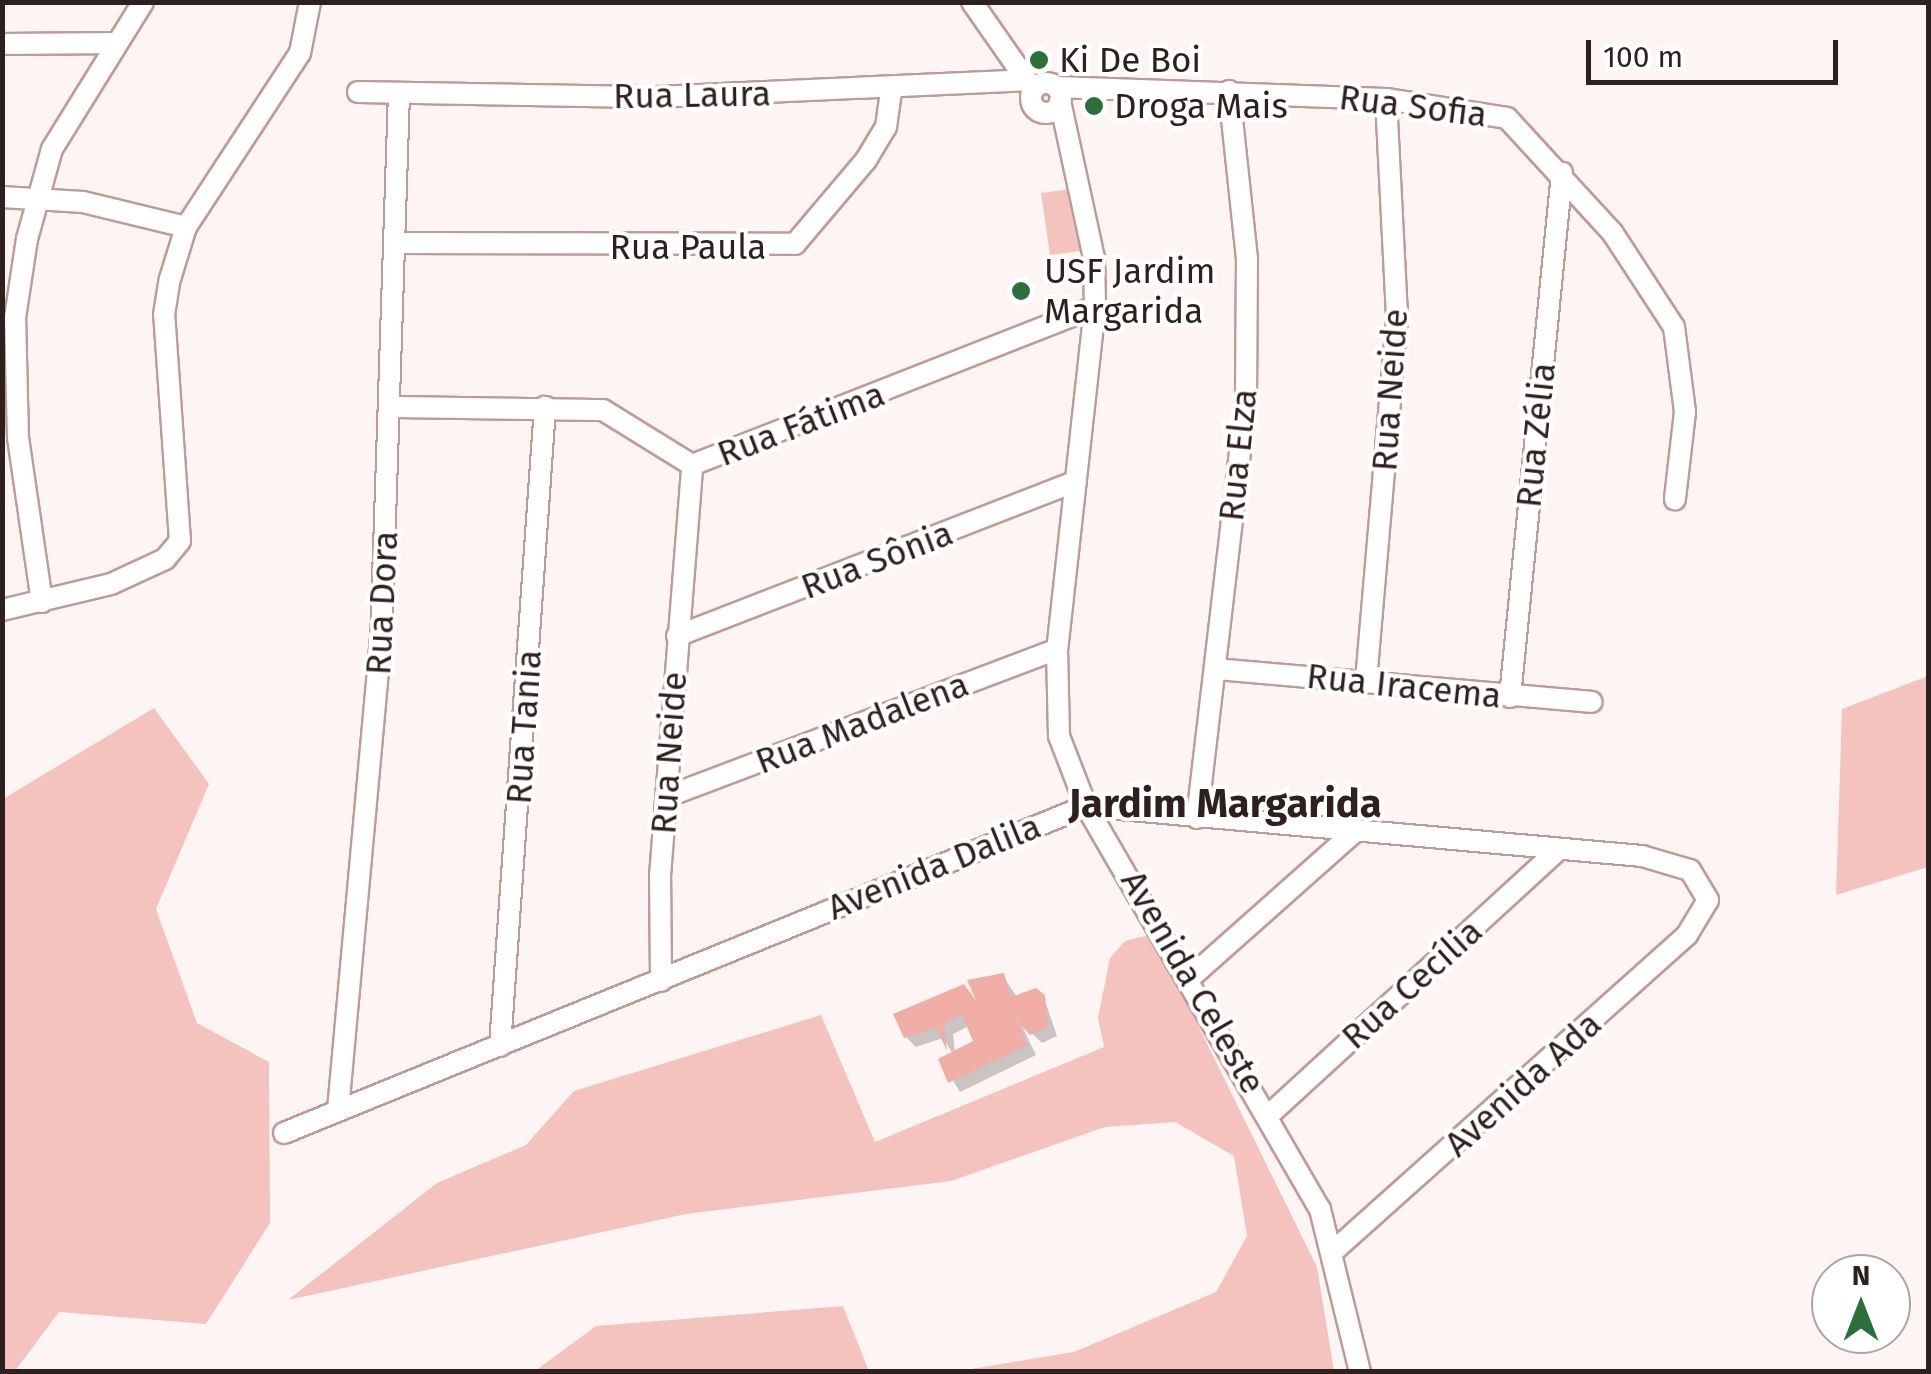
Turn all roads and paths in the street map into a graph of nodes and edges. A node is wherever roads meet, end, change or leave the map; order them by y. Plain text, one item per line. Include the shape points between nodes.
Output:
1 (143, 2) edge
2 (310, 2) edge
3 (976, 5) edge
4 (114, 43) junction
5 (2, 44) edge
6 (1030, 85) junction
7 (891, 90) junction
8 (1229, 91) junction
9 (358, 92) dead end
10 (398, 94) junction
11 (1386, 99) junction
12 (1053, 100) junction
13 (1562, 173) junction
14 (2, 197) edge
15 (38, 198) junction
16 (186, 227) junction
17 (394, 242) junction
18 (1095, 307) junction
19 (388, 407) junction
20 (545, 407) junction
21 (692, 465) junction
22 (1076, 482) junction
23 (1675, 499) dead end
24 (42, 602) junction
25 (2, 610) edge
26 (678, 636) junction
27 (1057, 649) junction
28 (1216, 669) junction
29 (1366, 681) junction
30 (1510, 696) junction
31 (1592, 702) dead end
32 (666, 798) junction
33 (1086, 806) junction
34 (1197, 818) junction
35 (1352, 834) junction
36 (1555, 853) junction
37 (1705, 912) joint
38 (1191, 977) junction
39 (661, 980) junction
40 (500, 1046) junction
41 (338, 1110) junction
42 (1270, 1114) junction
43 (284, 1133) dead end
44 (1336, 1249) junction
45 (1360, 1372) edge

1 - 4 street
2 - 16 street via 300,53
3 - 6 street
4 - 5 street
4 - 15 street via 52,149
6 - 7 street, Rua Laura
6 - 12 street, Rua Laura
7 - 10 street, Rua Laura
7 - 17 street, Rua Paula via 886,127 866,160 795,244
8 - 11 street, Rua Sofia
8 - 12 street, Rua Sofia
8 - 28 street, Rua Elza via 1248,332
9 - 10 street, Rua Laura
10 - 17 street, Rua Dora
11 - 13 street, Rua Sofia via 1494,111
11 - 29 street, Rua Neide via 1398,316
12 - 18 street, Avenida Celeste via 1080,173
13 - 23 street, Rua Sofia via 1646,277 1678,338 1685,412
13 - 30 street, Rua Zélia
14 - 15 street
15 - 16 street
15 - 24 street via 15,318 18,438
16 - 24 street via 164,314 180,541 146,570
17 - 19 street, Rua Dora
18 - 21 street, Rua Fátima
18 - 22 street, Avenida Celeste
19 - 20 street, Rua Fátima
19 - 41 street, Rua Dora via 381,640
20 - 21 street, Rua Fátima via 603,410
20 - 40 street, Rua Tania
21 - 26 street, Rua Neide
22 - 26 street, Rua Sônia
22 - 27 street, Avenida Celeste
24 - 25 street
26 - 32 street, Rua Neide
27 - 32 street, Rua Madalena
27 - 33 street, Avenida Celeste via 1060,736
28 - 29 street, Rua Iracema
28 - 34 street, Rua Elza
29 - 30 street, Rua Iracema
30 - 31 street, Rua Iracema
32 - 39 street, Rua Neide
33 - 34 street, Avenida Dalila
33 - 38 street, Avenida Celeste
33 - 39 street, Avenida Dalila
34 - 35 street, Avenida Dalila
35 - 36 street, Avenida Dalila
35 - 38 street
36 - 37 street, Avenida Dalila via 1673,862 1704,884
36 - 42 street, Rua Cecília
37 - 44 street, Avenida Ada
38 - 42 street, Avenida Celeste
39 - 40 street, Avenida Dalila
40 - 41 street, Avenida Dalila
41 - 43 street, Avenida Dalila
42 - 44 street, Avenida Celeste
44 - 45 street, Avenida Celeste

